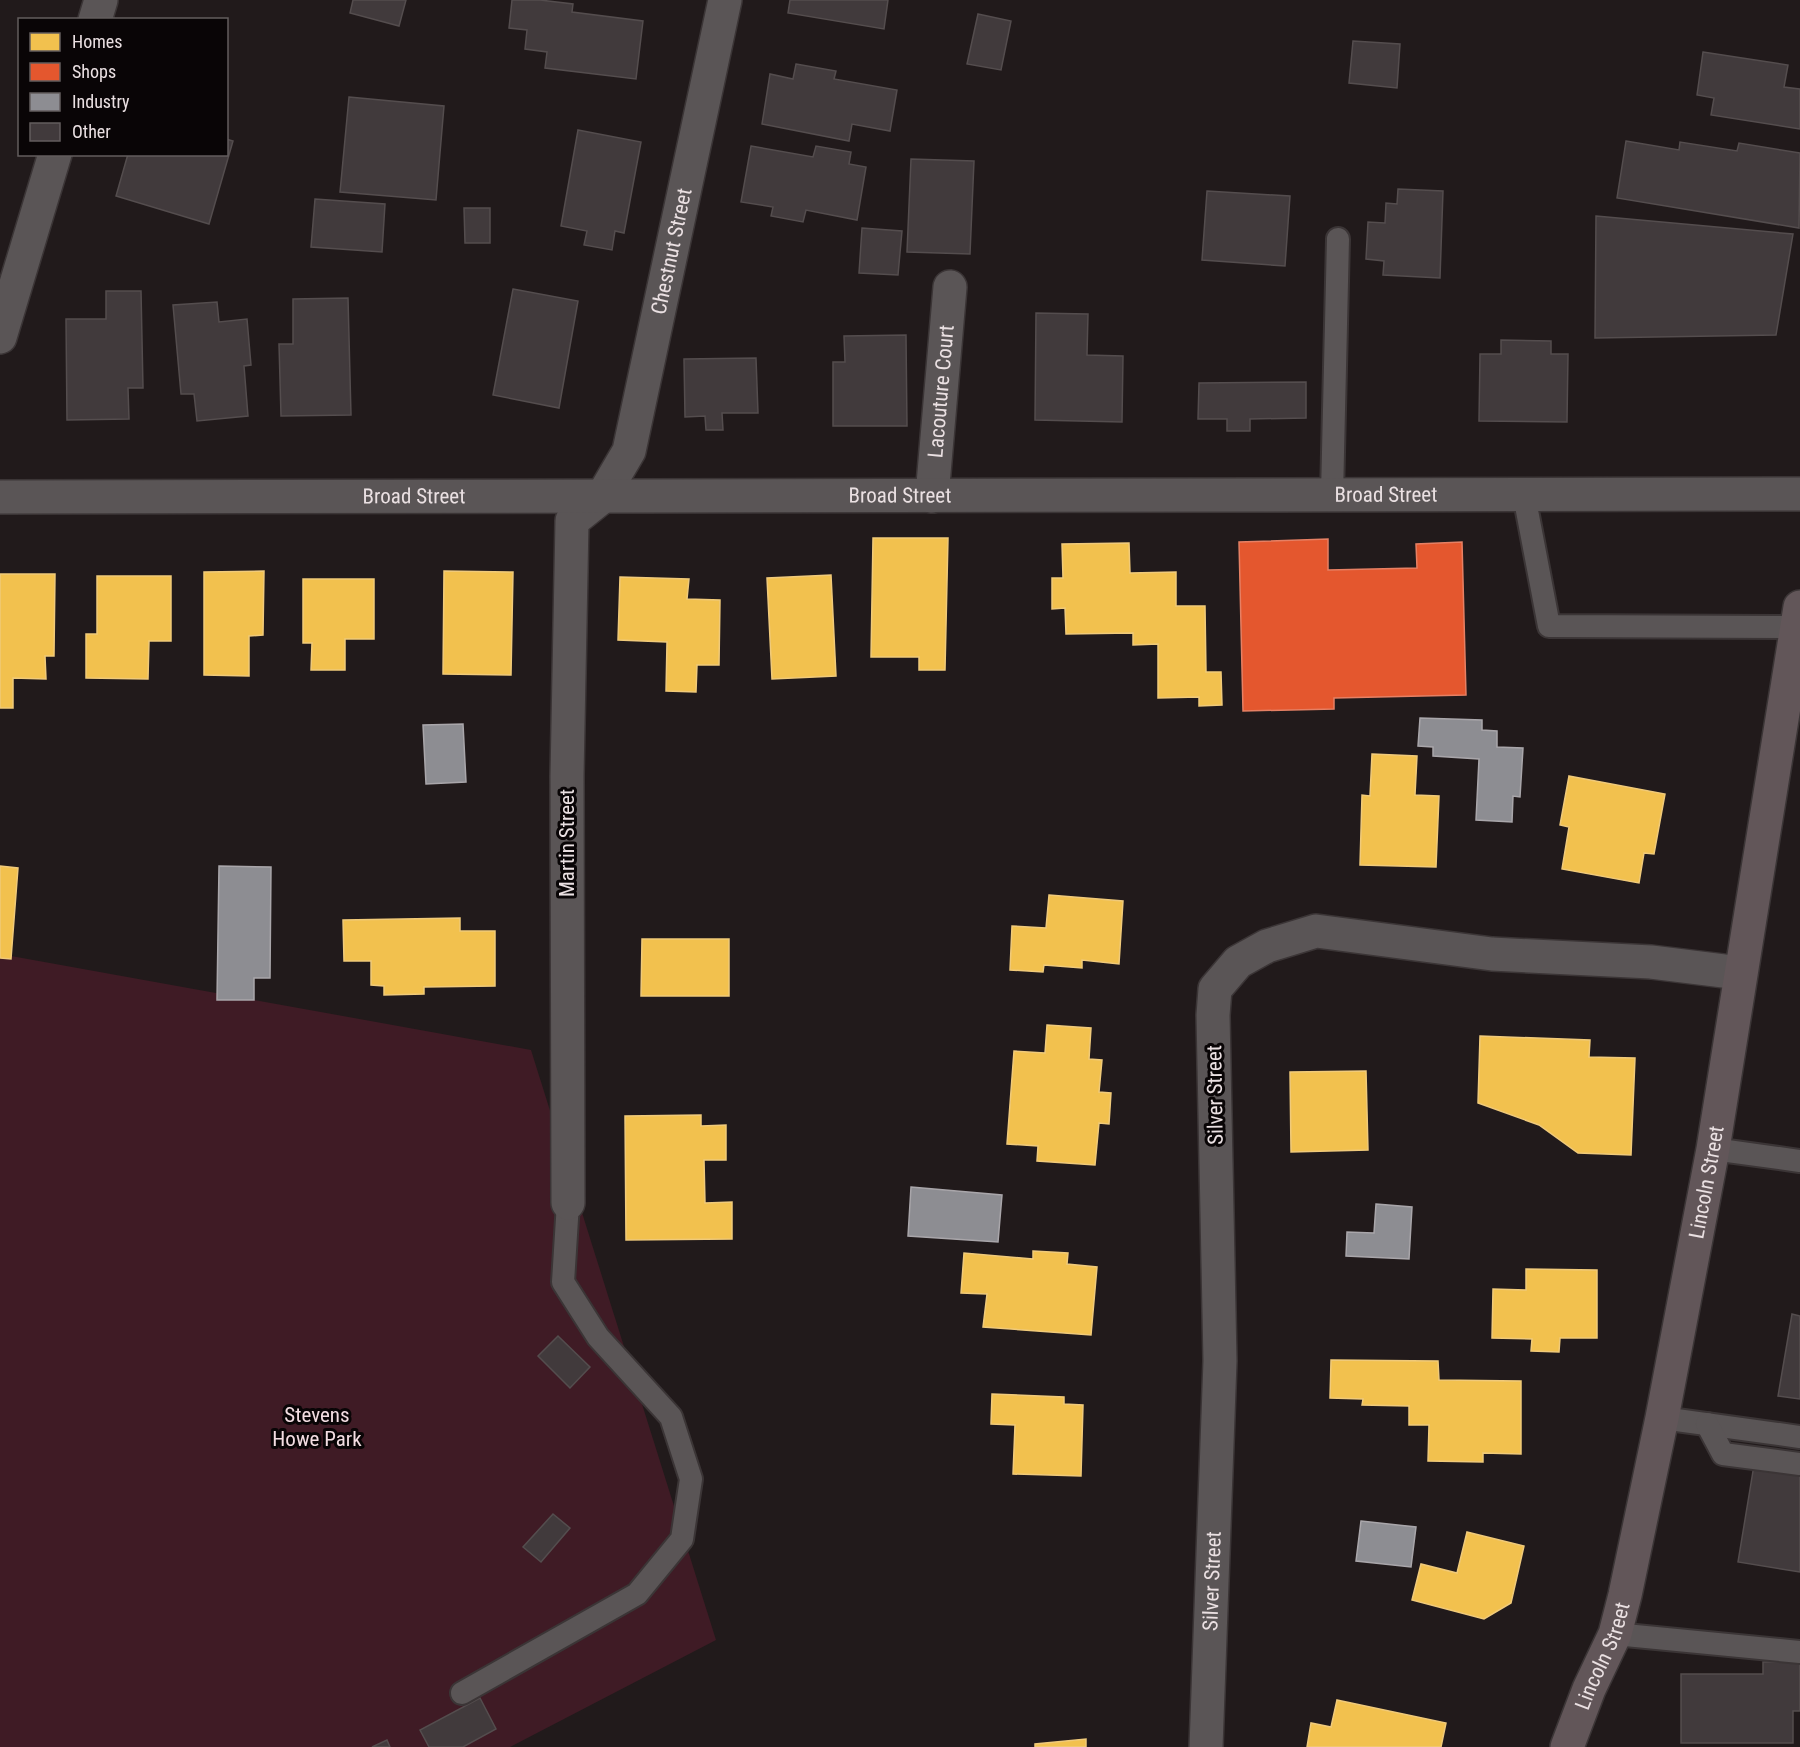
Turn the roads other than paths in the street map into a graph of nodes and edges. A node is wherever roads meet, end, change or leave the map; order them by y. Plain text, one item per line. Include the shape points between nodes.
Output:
1 (101, 0) edge
2 (725, 0) edge
3 (96, 18) edge
4 (54, 156) edge
5 (1338, 238) dead end
6 (950, 286) dead end
7 (0, 337) edge
8 (1800, 494) edge
9 (1332, 495) junction
10 (1524, 495) junction
11 (932, 496) junction
12 (0, 497) edge
13 (602, 497) junction
14 (1798, 617) edge
15 (1791, 722) edge
16 (1740, 973) junction
17 (1713, 1149) junction
18 (1800, 1161) edge
19 (568, 1203) joint
20 (1662, 1418) junction
21 (1707, 1424) junction
22 (1800, 1437) edge
23 (1800, 1464) edge
24 (1614, 1634) junction
25 (1800, 1652) edge
26 (462, 1693) dead end
27 (1572, 1746) edge
28 (1206, 1747) edge

1 - 3 street
2 - 13 street, Chestnut Street via 629,451
4 - 7 street
5 - 9 lane
6 - 11 street, Lacouture Court
8 - 10 street, Broad Street
9 - 10 street, Broad Street
9 - 11 street, Broad Street
10 - 14 lane via 1549,626
11 - 13 street, Broad Street
12 - 13 street, Broad Street
13 - 19 street, Martin Street via 572,521 567,776
14 - 15 main road, Lincoln Street
15 - 16 main road, Lincoln Street
16 - 17 main road, Lincoln Street
16 - 28 street, Silver Street via 1651,962 1492,954 1316,932 1267,946 1238,962 1215,989 1220,1361
17 - 18 lane
17 - 20 main road, Lincoln Street
19 - 26 lane via 563,1282 598,1337 671,1417 691,1479 682,1539 637,1594
20 - 21 lane
20 - 24 main road, Lincoln Street
21 - 22 lane
21 - 23 lane via 1724,1454
24 - 25 lane
24 - 27 main road, Lincoln Street via 1589,1689

